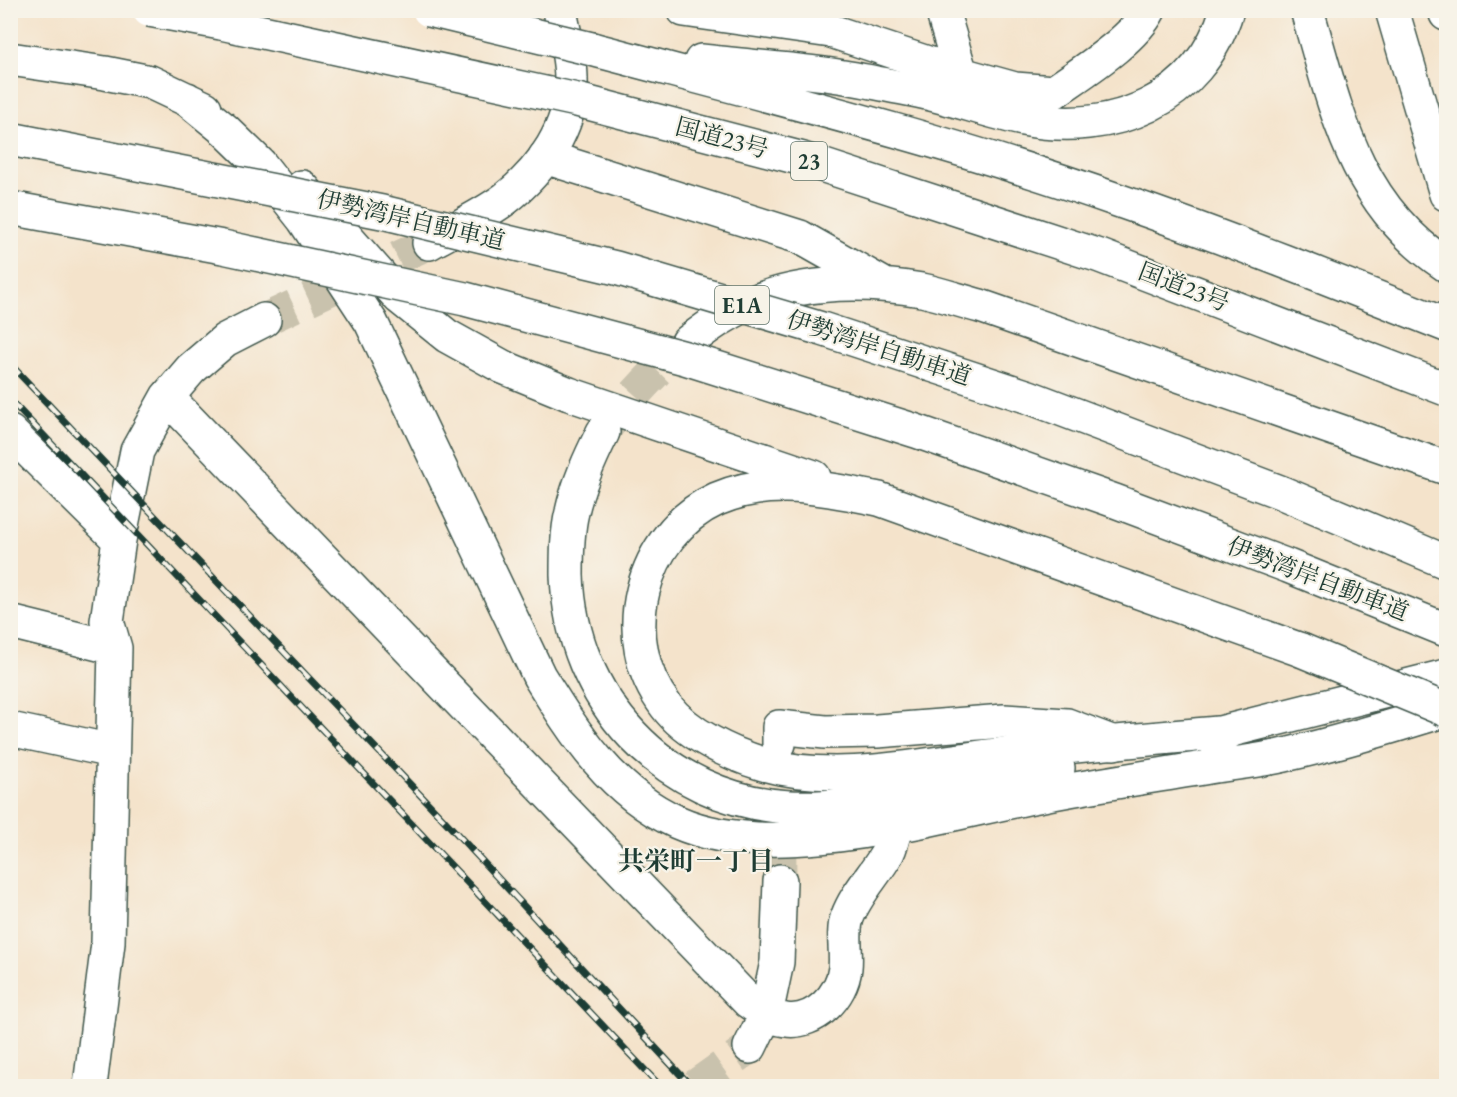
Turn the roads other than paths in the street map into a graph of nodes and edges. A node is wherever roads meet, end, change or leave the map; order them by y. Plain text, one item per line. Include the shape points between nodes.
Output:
1 (149, 10) edge
2 (429, 10) edge
3 (560, 10) edge
4 (684, 10) edge
5 (942, 10) edge
6 (1149, 10) edge
7 (1227, 10) edge
8 (1307, 10) edge
9 (1392, 10) edge
10 (592, 49) junction
11 (10, 59) edge
12 (961, 74) junction
13 (186, 99) junction
14 (10, 139) edge
15 (545, 157) junction
16 (1446, 194) edge
17 (10, 208) edge
18 (429, 243) tunnel mouth
19 (1446, 265) edge
20 (885, 285) junction
21 (264, 320) tunnel mouth
22 (1446, 325) edge
23 (688, 342) tunnel mouth
24 (1446, 389) edge
25 (167, 397) junction
26 (10, 432) edge
27 (603, 432) tunnel mouth
28 (1446, 468) edge
29 (879, 499) junction
30 (119, 540) junction
31 (1446, 562) edge
32 (10, 622) edge
33 (1446, 630) edge
34 (115, 648) junction
35 (1446, 676) edge
36 (1446, 710) edge
37 (10, 729) edge
38 (1229, 732) junction
39 (779, 736) dead end
40 (1114, 743) junction
41 (112, 751) junction
42 (896, 825) junction
43 (780, 881) tunnel mouth
44 (766, 1014) junction
45 (750, 1047) tunnel mouth
46 (90, 1086) edge

1 - 24 main road, 国道23号 / 23, bridge via 577,100 803,159 1100,256
2 - 10 main road, 23, bridge
3 - 15 main road via 572,80 559,137
4 - 12 main road via 831,31
5 - 12 main road
6 - 12 main road via 1142,23 1054,92 1016,89
7 - 10 main road via 1205,55 1184,83 1154,103 1089,123 1022,118 934,94 832,75
8 - 19 main road via 1338,116 1369,185 1387,212
9 - 16 main road
10 - 22 main road, 23 via 893,129 1118,200
11 - 13 main road via 150,82
13 - 29 main road via 228,119 265,146 400,298 447,336 503,367 568,394
13 - 42 main road via 260,164 304,220 371,322 539,676 572,730 605,771 640,801 677,822 720,834 805,838
14 - 31 main road, 伊勢湾岸自動車道 / E1A, bridge via 382,212 627,271 822,328 1029,397 1280,492
15 - 18 main road via 530,178 503,200
15 - 20 main road via 800,237
17 - 33 main road, 伊勢湾岸自動車道, bridge via 223,247 465,299 685,358 916,431 1115,501
20 - 23 main road via 799,288 723,317
20 - 28 main road via 980,306
21 - 25 main road via 225,340 191,369
25 - 30 main road via 137,451
25 - 44 main road via 740,994
26 - 30 main road
27 - 38 main road via 584,470 571,513 567,564 574,631 601,695 621,724 680,775 747,801 790,807 846,804 1115,758
29 - 36 main road, bridge via 1300,650
29 - 40 main road via 826,488 784,485 749,489 717,500 685,519 663,543 648,572 639,607 639,643 649,677 666,707 692,730 728,751 765,764 804,771 854,772
30 - 34 main road via 107,621
32 - 34 main road
34 - 41 main road
35 - 38 main road
36 - 42 main road via 1286,755 1052,793
37 - 41 main road
38 - 40 main road
39 - 40 main road via 1004,721 1067,725
41 - 46 main road via 108,943
42 - 44 main road via 889,850 846,920 845,969 839,991 807,1018 787,1020
43 - 44 main road via 777,962
44 - 45 main road

